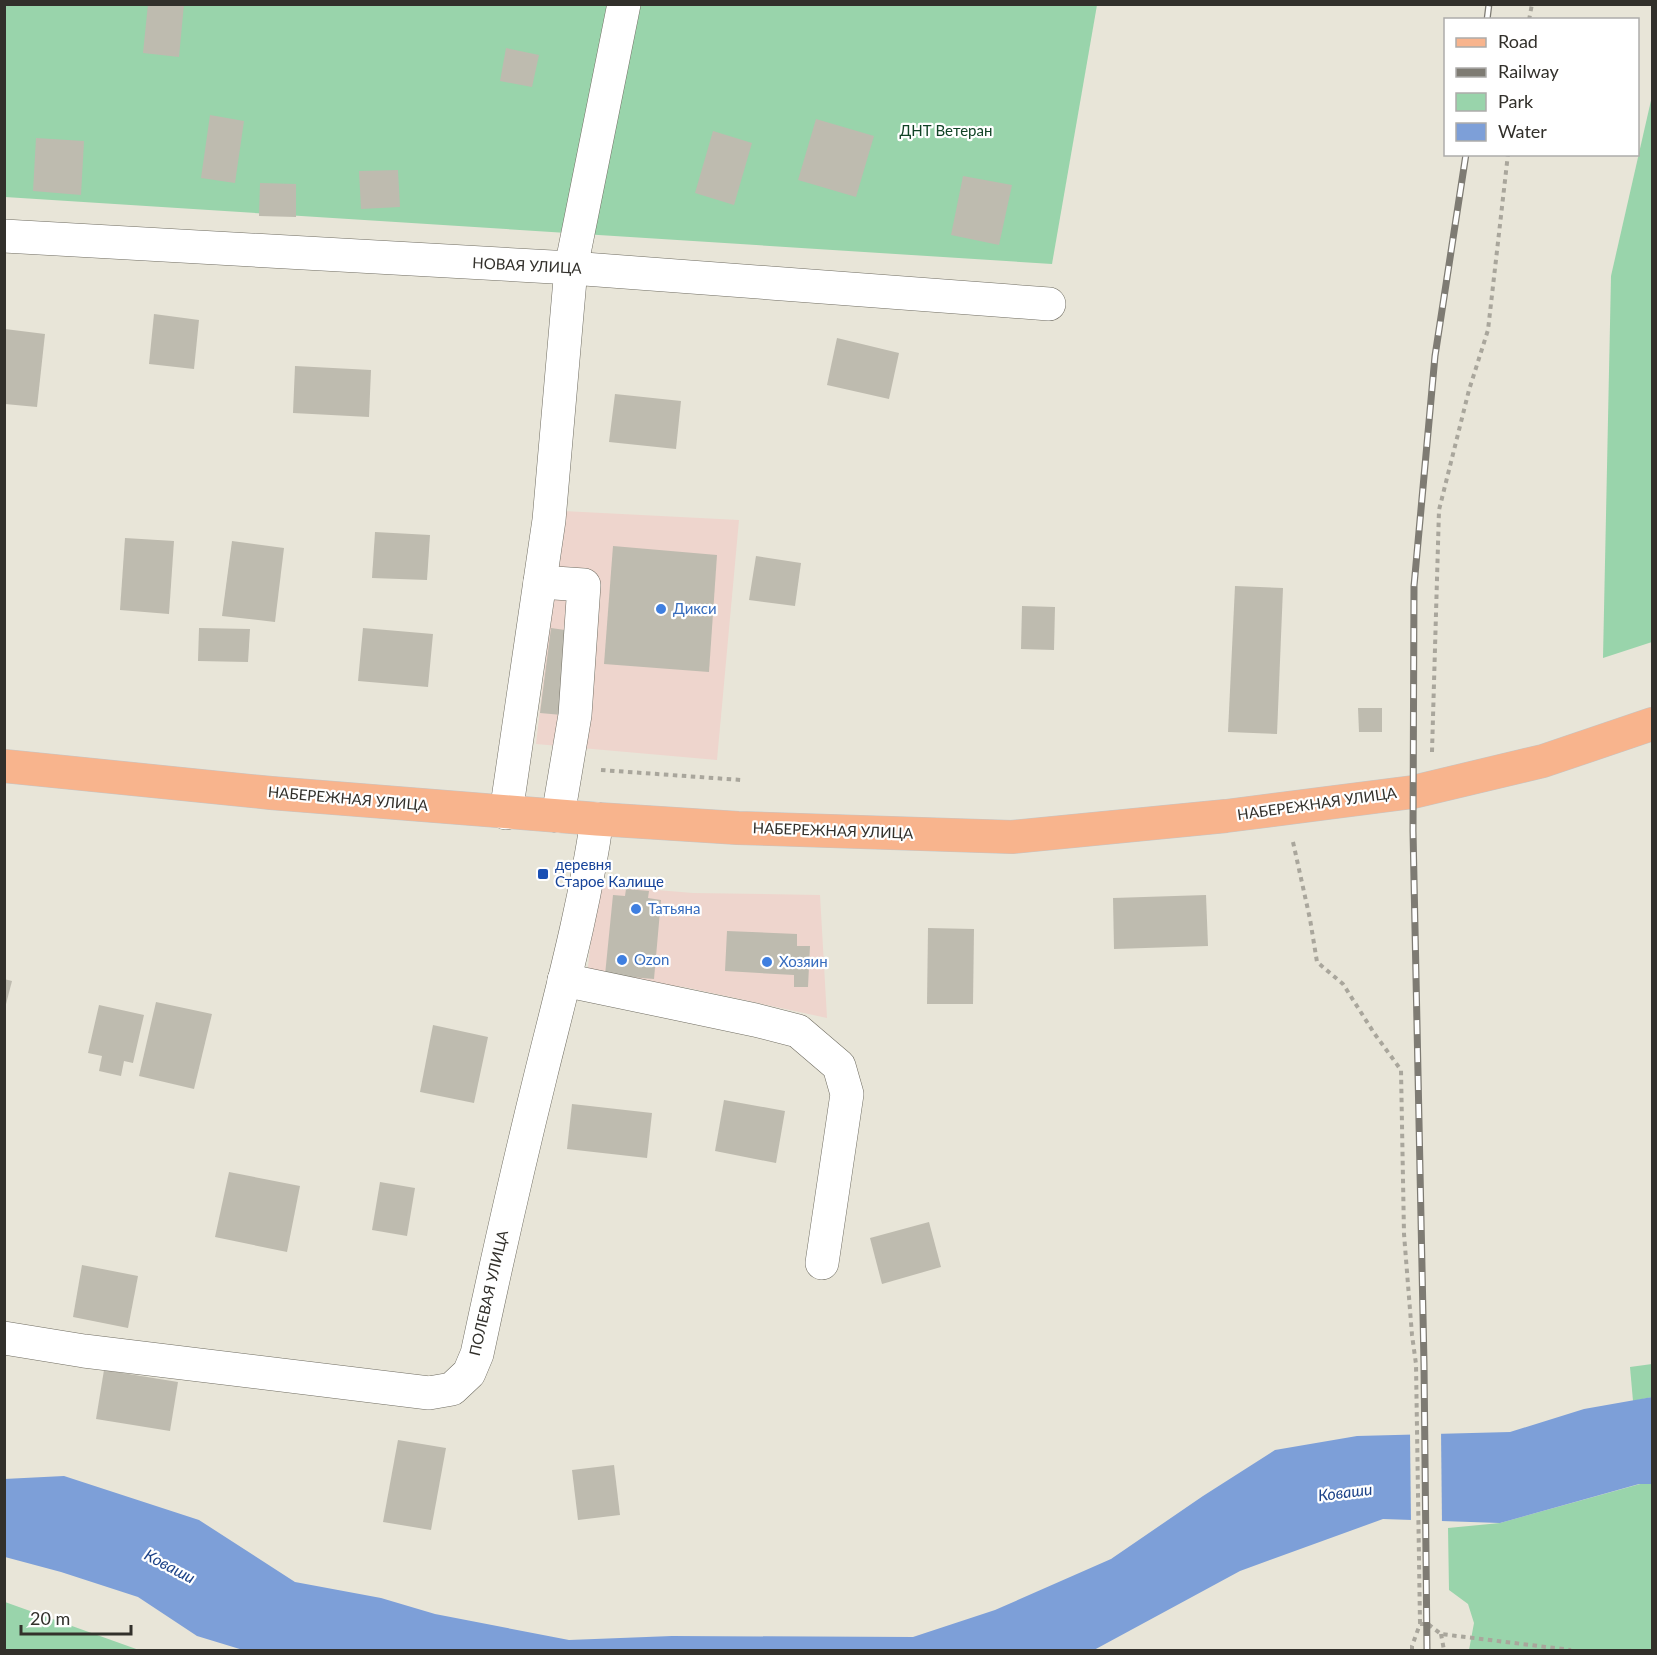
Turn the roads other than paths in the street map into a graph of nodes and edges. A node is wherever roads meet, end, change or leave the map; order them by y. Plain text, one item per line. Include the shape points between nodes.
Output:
1 (624, 4) edge
2 (4, 236) edge
3 (571, 268) junction
4 (1049, 304) dead end
5 (540, 582) junction
6 (1653, 724) edge
7 (4, 766) edge
8 (506, 813) junction
9 (558, 816) junction
10 (597, 819) junction
11 (564, 980) junction
12 (822, 1263) dead end
13 (4, 1338) edge

1 - 3 street
2 - 3 street, НОВАЯ УЛИЦА
3 - 4 street, НОВАЯ УЛИЦА
3 - 5 street
5 - 8 street
5 - 9 street via 584,585 575,715
6 - 10 main road, НАБЕРЕЖНАЯ УЛИЦА via 1543,761 1413,792 1012,837
7 - 8 main road, НАБЕРЕЖНАЯ УЛИЦА
8 - 9 main road, НАБЕРЕЖНАЯ УЛИЦА
9 - 10 main road, НАБЕРЕЖНАЯ УЛИЦА
10 - 11 street, ПОЛЕВАЯ УЛИЦА
11 - 12 street via 798,1031 839,1066 847,1094
11 - 13 street, ПОЛЕВАЯ УЛИЦА via 477,1354 469,1373 452,1389 417,1392 84,1352

